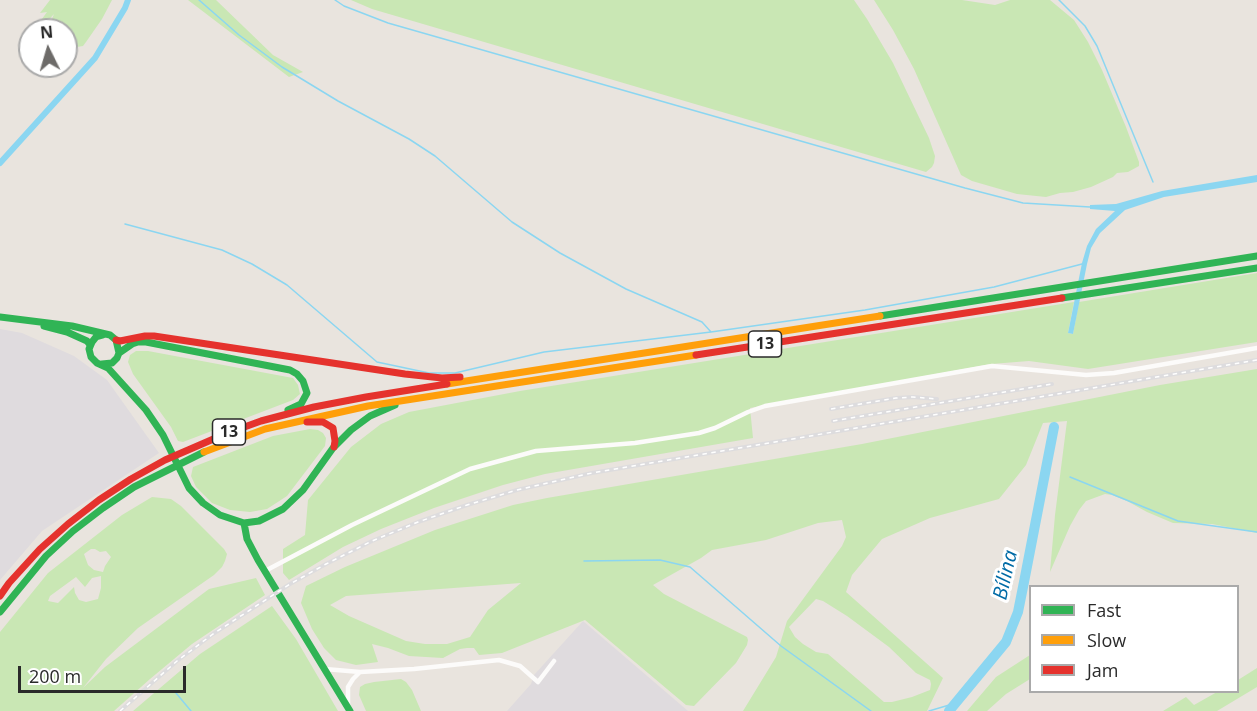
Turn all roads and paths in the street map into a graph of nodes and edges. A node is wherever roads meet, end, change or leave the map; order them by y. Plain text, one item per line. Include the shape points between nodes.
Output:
1 (1257, 256) edge
2 (1257, 268) edge
3 (0, 317) edge
4 (102, 335) junction
5 (116, 340) junction
6 (90, 345) junction
7 (1257, 348) edge
8 (119, 354) junction
9 (114, 361) junction
10 (102, 364) junction
11 (508, 375) junction
12 (122, 382) junction
13 (416, 398) junction
14 (261, 421) junction
15 (265, 429) junction
16 (333, 448) junction
17 (244, 524) junction
18 (265, 571) junction
19 (0, 596) edge
20 (0, 612) edge
21 (554, 662) dead end
22 (325, 669) junction
23 (360, 672) junction
24 (349, 709) edge

1 - 11 main road, 13
2 - 13 main road, 13
3 - 4 main road
3 - 6 main road via 66,332
4 - 5 main road
4 - 6 main road
5 - 8 main road
5 - 11 main road via 154,336 442,378
6 - 10 main road via 91,357
7 - 18 street via 1086,375 992,366 765,406 715,428 679,437 536,451 470,469
8 - 9 main road
8 - 14 main road via 132,344 146,342 297,374 307,393 302,404
9 - 10 main road
9 - 12 main road
10 - 12 main road
11 - 14 main road, 13 via 366,397
12 - 17 main road via 163,435 189,488 220,515
13 - 15 main road, 13
13 - 16 main road via 370,416
14 - 19 main road, 13 via 165,460 99,500 40,549
15 - 16 main road via 323,422 333,428
15 - 20 main road, 13 via 166,470 103,508 46,556
16 - 17 main road via 303,490 283,509
17 - 18 main road
18 - 22 main road
21 - 23 street via 538,682 520,666 499,660
22 - 23 street
22 - 24 main road
23 - 24 street via 348,687

